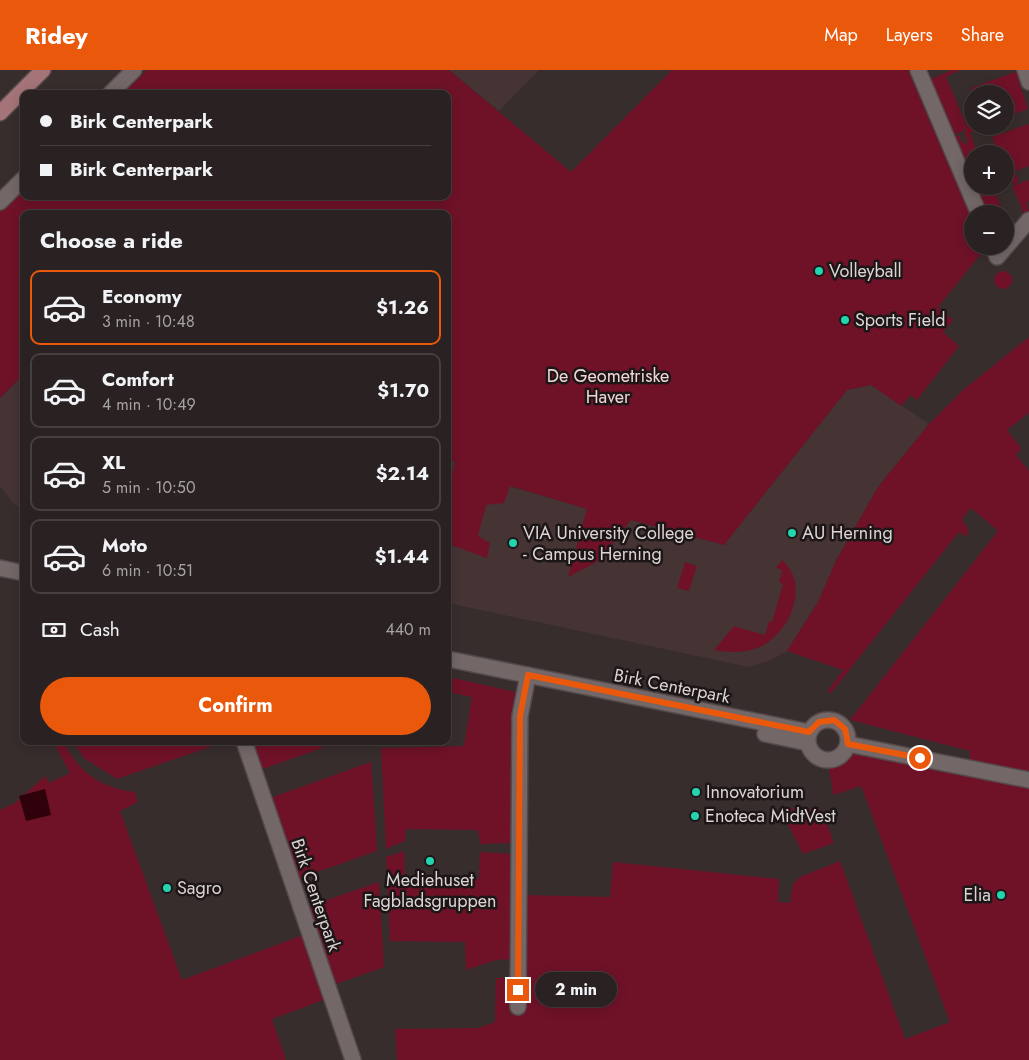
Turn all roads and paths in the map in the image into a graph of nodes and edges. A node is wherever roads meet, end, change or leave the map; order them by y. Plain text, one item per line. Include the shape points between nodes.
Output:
1 (44, 70) edge
2 (134, 70) edge
3 (918, 70) edge
4 (1025, 70) edge
5 (1029, 82) edge
6 (24, 90) edge
7 (114, 90) edge
8 (20, 93) edge
9 (0, 113) edge
10 (20, 182) edge
11 (0, 202) edge
12 (975, 205) edge
13 (1029, 220) edge
14 (1014, 234) edge
15 (0, 568) edge
16 (20, 572) edge
17 (0, 577) edge
18 (20, 581) edge
19 (451, 660) edge
20 (451, 669) edge
21 (527, 680) junction
22 (809, 737) junction
23 (848, 744) junction
24 (245, 745) edge
25 (1029, 780) edge
26 (518, 1007) dead end
27 (353, 1060) edge

1 - 6 main road
2 - 7 street
3 - 12 street
4 - 5 street
8 - 9 main road
10 - 11 street
13 - 14 street
15 - 16 street
17 - 18 street
19 - 21 street, Birk Centerpark
20 - 21 street, Birk Centerpark
21 - 22 street, Birk Centerpark
21 - 26 street via 520,716
22 - 23 street via 814,755 829,760 837,758
22 - 23 street via 819,722 834,720 845,729
23 - 25 street
24 - 27 street, Birk Centerpark

